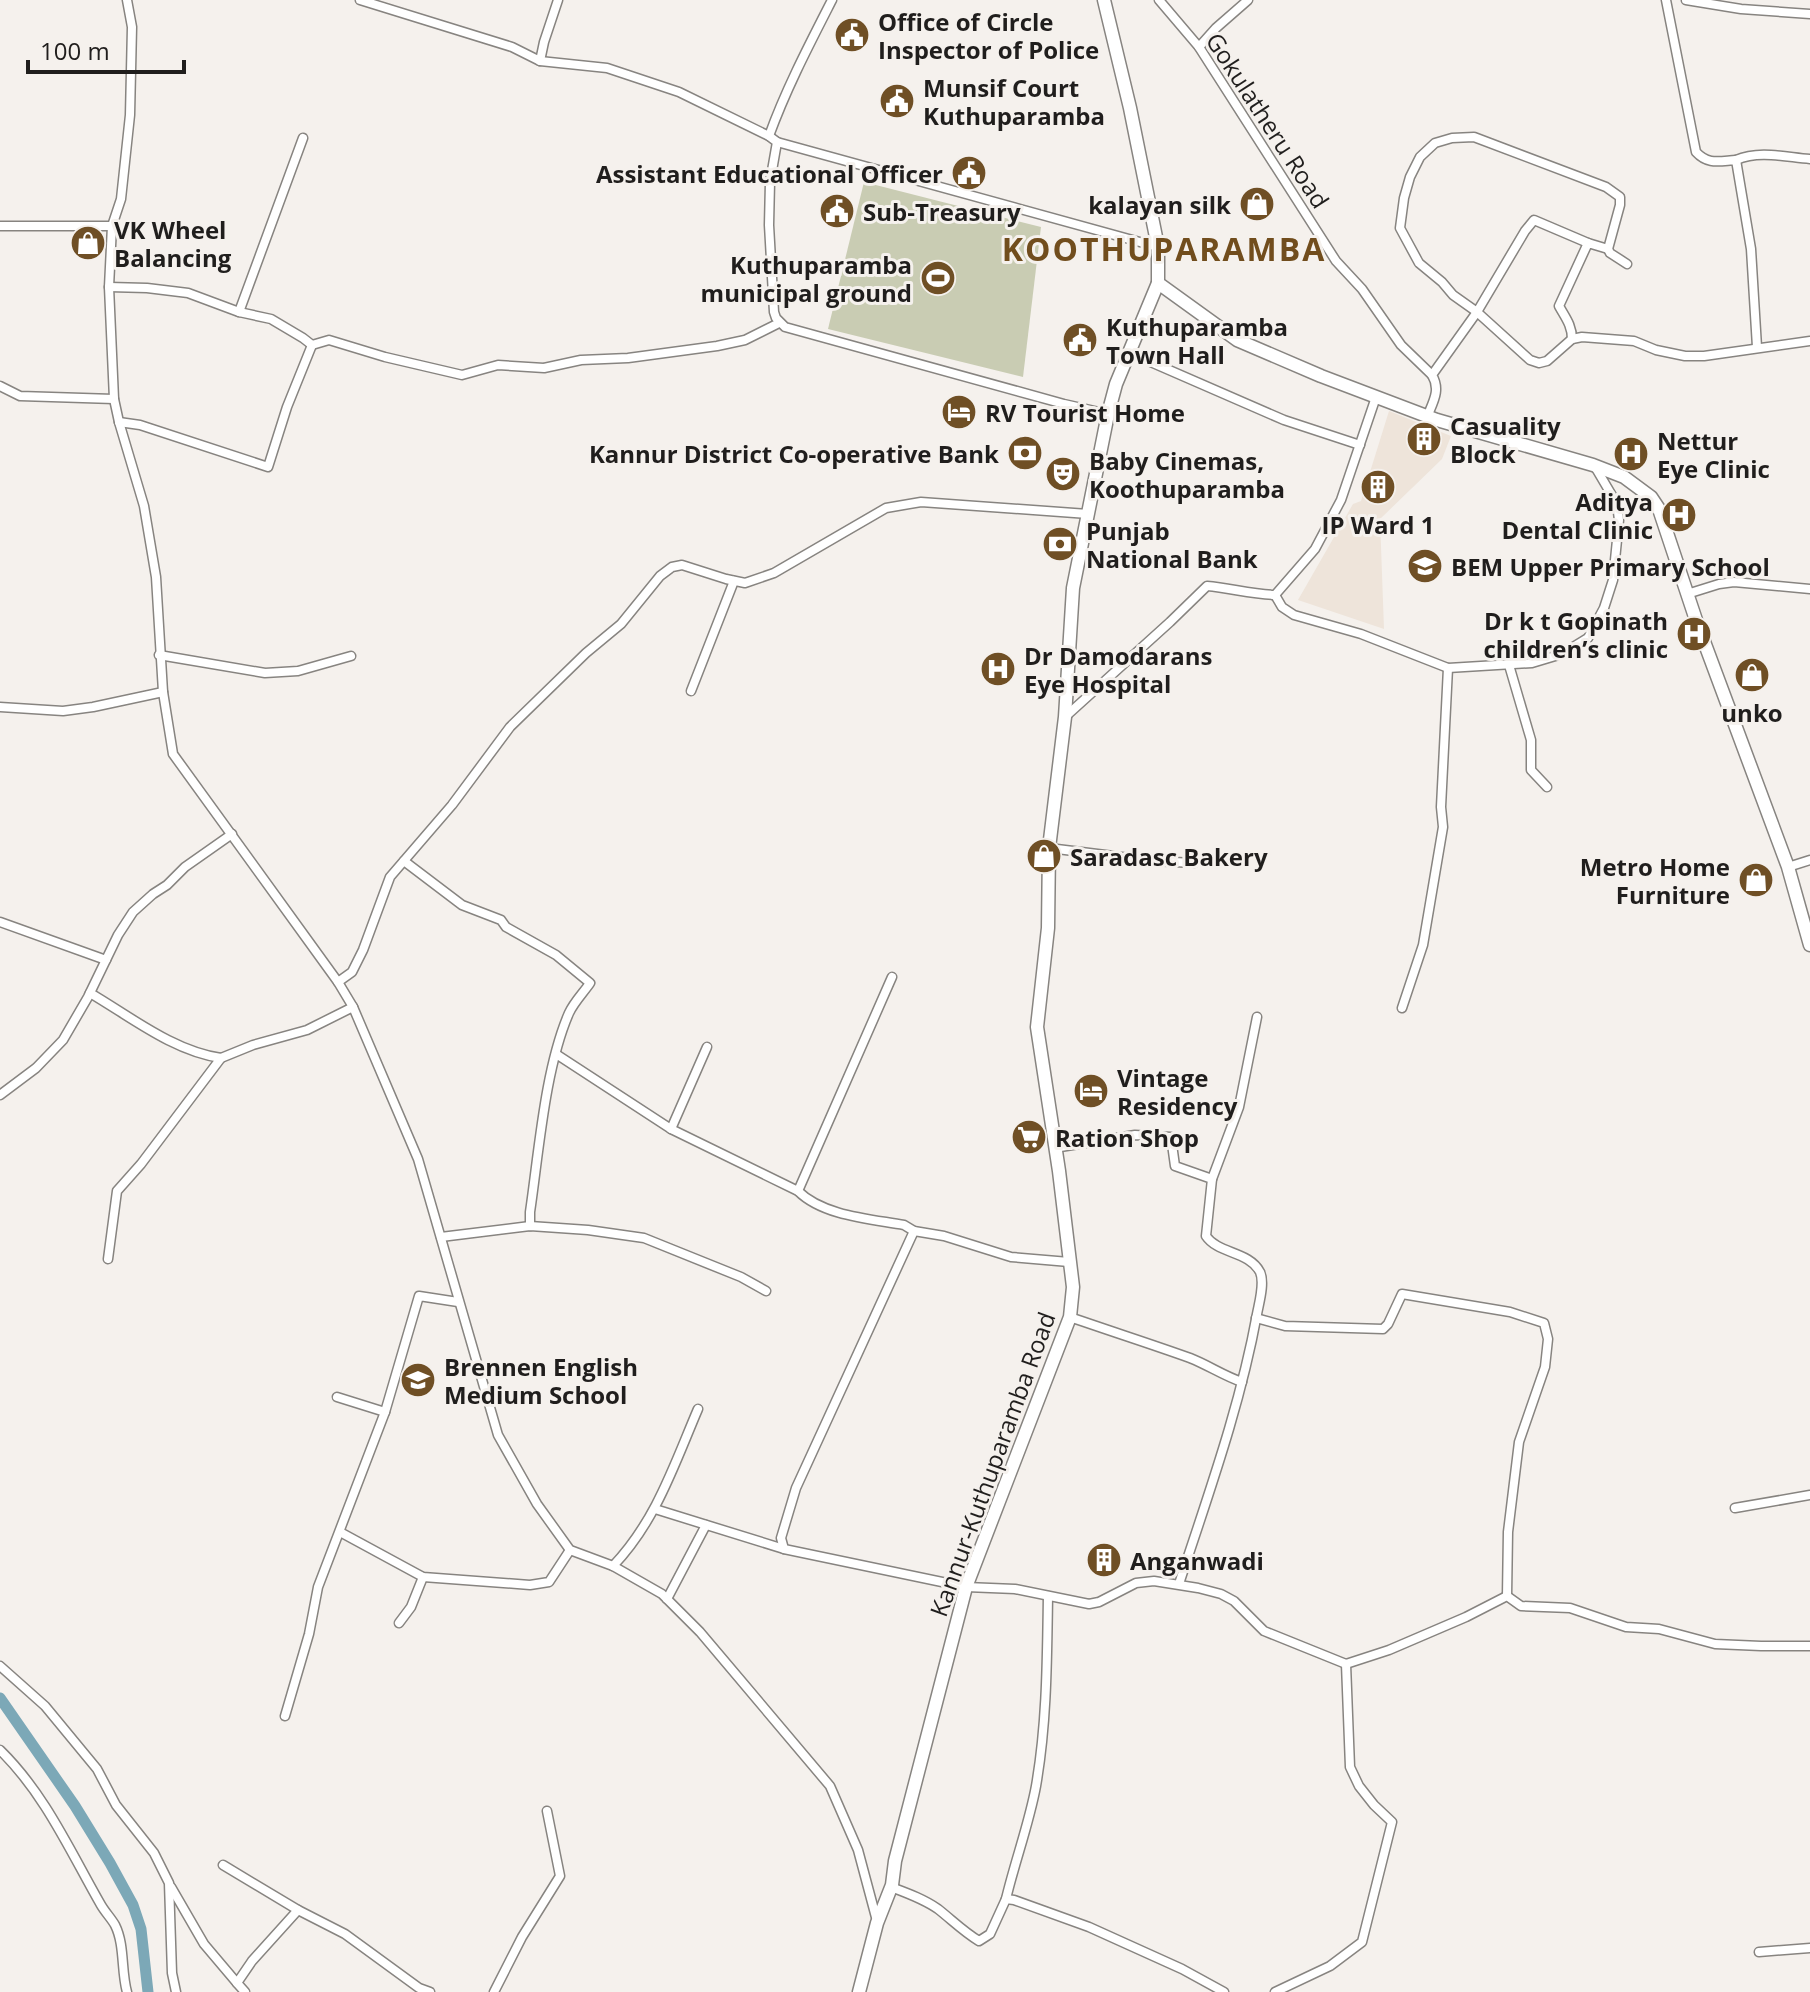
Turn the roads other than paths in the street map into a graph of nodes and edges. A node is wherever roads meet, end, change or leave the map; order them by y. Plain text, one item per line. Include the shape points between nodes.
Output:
1 (127, 0) edge
2 (360, 0) edge
3 (558, 0) edge
4 (832, 0) edge
5 (1104, 0) edge
6 (1159, 0) edge
7 (1248, 0) edge
8 (1666, 0) edge
9 (1686, 0) edge
10 (1745, 0) edge
11 (1741, 9) junction
12 (1810, 14) edge
13 (1199, 47) junction
14 (540, 61) junction
15 (303, 138) dead end
16 (773, 139) junction
17 (1810, 159) edge
18 (1736, 160) junction
19 (0, 226) edge
20 (112, 226) junction
21 (1588, 243) junction
22 (1158, 247) junction
23 (1608, 249) junction
24 (1627, 264) dead end
25 (1158, 283) junction
26 (109, 287) junction
27 (239, 312) junction
28 (1477, 312) junction
29 (779, 323) junction
30 (1572, 339) junction
31 (1810, 341) edge
32 (312, 345) junction
33 (1757, 347) junction
34 (1130, 353) junction
35 (1432, 375) junction
36 (0, 386) edge
37 (1376, 397) junction
38 (114, 399) junction
39 (1108, 414) junction
40 (1427, 417) junction
41 (119, 422) junction
42 (1360, 445) junction
43 (1593, 465) junction
44 (1088, 514) junction
45 (734, 581) junction
46 (1810, 589) edge
47 (1687, 594) junction
48 (1275, 595) junction
49 (159, 655) junction
50 (351, 656) dead end
51 (1509, 665) junction
52 (1448, 668) junction
53 (691, 691) dead end
54 (163, 692) junction
55 (0, 707) edge
56 (1065, 717) junction
57 (1547, 787) dead end
58 (232, 834) junction
59 (1049, 848) junction
60 (1810, 860) edge
61 (404, 861) junction
62 (1194, 863) dead end
63 (1788, 867) junction
64 (0, 922) edge
65 (1808, 931) edge
66 (1810, 945) edge
67 (106, 960) junction
68 (892, 977) dead end
69 (338, 982) junction
70 (90, 993) junction
71 (353, 1007) junction
72 (1402, 1008) dead end
73 (1257, 1017) dead end
74 (707, 1047) dead end
75 (556, 1054) junction
76 (221, 1058) junction
77 (0, 1095) edge
78 (671, 1129) junction
79 (1054, 1148) junction
80 (1212, 1179) junction
81 (798, 1191) junction
82 (530, 1226) junction
83 (914, 1231) junction
84 (441, 1237) junction
85 (108, 1259) dead end
86 (1069, 1262) junction
87 (766, 1291) dead end
88 (458, 1302) junction
89 (1070, 1317) junction
90 (1256, 1318) junction
91 (1242, 1382) junction
92 (337, 1397) dead end
93 (698, 1409) dead end
94 (385, 1412) junction
95 (1810, 1495) edge
96 (1735, 1508) dead end
97 (655, 1509) junction
98 (706, 1525) junction
99 (340, 1532) junction
100 (784, 1549) junction
101 (570, 1550) junction
102 (613, 1566) junction
103 (423, 1577) junction
104 (1179, 1584) junction
105 (966, 1587) junction
106 (1048, 1596) junction
107 (1507, 1596) junction
108 (667, 1599) junction
109 (399, 1623) dead end
110 (1810, 1646) edge
111 (1346, 1664) junction
112 (0, 1666) edge
113 (285, 1716) dead end
114 (0, 1750) edge
115 (547, 1811) dead end
116 (223, 1865) dead end
117 (169, 1883) junction
118 (891, 1887) junction
119 (1006, 1899) junction
120 (298, 1910) junction
121 (877, 1923) junction
122 (1810, 1948) edge
123 (1759, 1952) dead end
124 (237, 1983) junction
125 (127, 1992) edge
126 (176, 1992) edge
127 (245, 1992) edge
128 (430, 1992) edge
129 (494, 1992) edge
130 (859, 1992) edge
131 (1224, 1992) edge
132 (1275, 1992) edge

1 - 20 street via 132,27 130,115 121,199
2 - 14 street via 512,47
3 - 14 street
4 - 16 street via 781,103
5 - 22 main road
6 - 13 street, Gokulatheru Road
7 - 13 street
8 - 18 street via 1696,152 1709,162
9 - 11 street
10 - 11 street
11 - 12 street
13 - 35 street, Gokulatheru Road via 1336,261 1401,345
14 - 16 street via 607,68 679,92
15 - 27 street
16 - 22 street
16 - 29 street via 769,225
17 - 18 street via 1765,155
18 - 33 street via 1751,249
19 - 20 street
20 - 26 street
21 - 23 street
21 - 28 street via 1534,220
21 - 30 street via 1559,306
22 - 25 main road
23 - 24 street
23 - 28 street via 1620,197 1606,187 1474,137 1435,143 1410,177 1400,228 1419,263
25 - 34 main road, Kannur-Kuthuparamba Road
25 - 37 main road via 1237,340
26 - 27 street via 188,293
26 - 38 street
27 - 32 street via 271,319
28 - 30 street via 1539,363
28 - 35 street
29 - 32 street via 745,340 717,346 544,368 498,365 462,375 329,340
29 - 39 street
30 - 33 street via 1634,341 1685,356
31 - 33 street
32 - 41 street via 268,467
34 - 39 main road, Kannur-Kuthuparamba Road
34 - 42 street via 1284,420
35 - 40 street via 1437,391
36 - 38 street via 20,396
37 - 40 main road
37 - 42 street
38 - 41 street
39 - 44 main road, Kannur-Kuthuparamba Road
40 - 43 main road
41 - 49 street via 144,506 156,577
42 - 48 street via 1341,500 1315,549
43 - 47 main road via 1634,482 1656,503
43 - 51 street via 1617,504 1619,520 1613,580 1604,608 1588,638 1562,654
44 - 45 street via 921,502 886,508 774,573 745,583
44 - 56 main road, Kannur-Kuthuparamba Road via 1073,588
45 - 53 street
45 - 61 street via 682,565 660,576 621,624 510,727
46 - 47 street via 1734,582
47 - 63 main road
48 - 52 street via 1294,615
48 - 56 street via 1207,586
49 - 50 street via 265,673 298,671
49 - 54 street
51 - 52 street
51 - 57 street via 1531,740 1531,770
52 - 72 street via 1443,827 1423,945
54 - 55 street via 63,711
54 - 58 street via 173,754
56 - 59 main road, Kannur-Kuthuparamba Road
58 - 67 street via 133,912
58 - 69 street
59 - 62 street
59 - 79 main road, Kannur-Kuthuparamba Road via 1048,928 1037,1027
60 - 63 street
61 - 69 street via 390,877 352,972
61 - 75 street via 462,905 501,920 590,983 570,1011
63 - 65 main road
64 - 67 street
65 - 66 main road
67 - 70 street
68 - 81 street
69 - 71 street
70 - 76 street via 168,1039
70 - 77 street via 63,1040
71 - 76 street via 307,1030
71 - 84 street via 418,1159
73 - 80 street via 1239,1107
74 - 78 street
75 - 78 street
75 - 82 street
76 - 85 street via 117,1191
78 - 81 street
79 - 80 street via 1135,1135 1171,1137 1175,1166
79 - 86 main road, Kannur-Kuthuparamba Road
80 - 90 street via 1206,1236 1250,1260 1261,1274
81 - 83 street via 839,1213
82 - 84 street
82 - 87 street via 644,1238
83 - 86 street via 1011,1257
83 - 100 street via 796,1488 781,1538
84 - 88 street
86 - 89 main road, Kannur-Kuthuparamba Road
88 - 94 street via 419,1296
88 - 101 street via 498,1435
89 - 91 street
89 - 105 main road, Kannur-Kuthuparamba Road
90 - 91 street
90 - 107 street via 1285,1326 1383,1329 1402,1294 1544,1323 1545,1367 1519,1442
91 - 104 street
92 - 94 street
93 - 97 street
94 - 99 street
95 - 96 street
97 - 98 street
97 - 102 street
98 - 100 street
98 - 108 street
99 - 103 street
99 - 113 street via 318,1587
100 - 105 street
101 - 102 street
101 - 103 street via 549,1582
102 - 108 street
103 - 109 street
104 - 106 street via 1136,1583 1089,1604
104 - 111 street via 1221,1594 1264,1631
105 - 106 street
105 - 118 main road, Kannur-Kuthuparamba Road
106 - 119 street via 1045,1715 1037,1777
107 - 110 street via 1521,1606 1570,1608 1626,1627 1659,1629 1715,1644
107 - 111 street
108 - 121 street via 830,1786 858,1850
111 - 132 street via 1350,1767 1359,1786 1392,1822 1362,1942 1330,1966
112 - 117 street via 45,1706 97,1769
114 - 125 street via 40,1796 116,1927
115 - 129 street via 560,1876
116 - 120 street
117 - 124 street via 204,1944
117 - 126 street
118 - 119 street via 936,1907 979,1941 990,1934
118 - 121 main road, Kannur-Kuthuparamba Road
119 - 131 street via 1089,1927
120 - 124 street
120 - 128 street via 345,1934
121 - 130 main road, Kannur-Kuthuparamba Road
122 - 123 street
124 - 127 street

